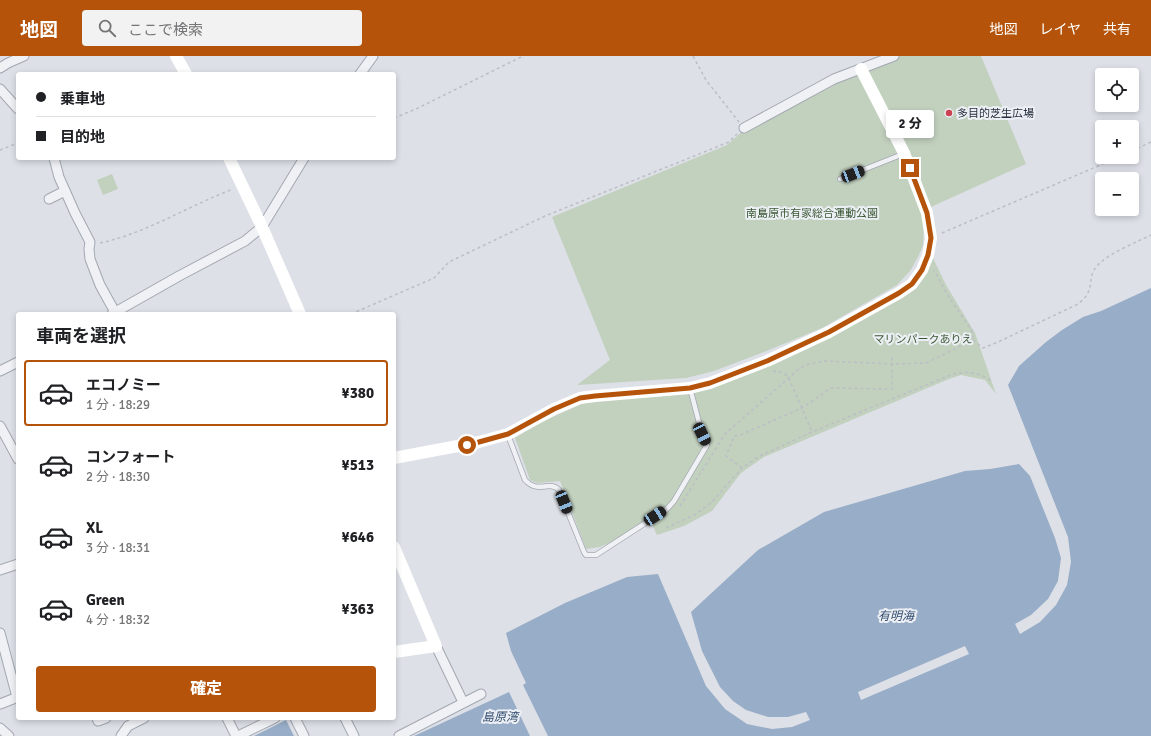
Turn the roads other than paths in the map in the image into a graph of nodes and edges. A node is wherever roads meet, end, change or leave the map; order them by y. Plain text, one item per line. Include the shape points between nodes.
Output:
1 (24, 56) edge
2 (176, 56) edge
3 (373, 56) edge
4 (894, 56) edge
5 (0, 68) edge
6 (861, 69) junction
7 (182, 72) edge
8 (361, 72) edge
9 (0, 89) edge
10 (16, 107) edge
11 (744, 128) road end
12 (904, 153) junction
13 (55, 160) edge
14 (230, 160) edge
15 (303, 160) edge
16 (840, 179) dead end
17 (65, 191) junction
18 (49, 199) dead end
19 (262, 227) junction
20 (114, 312) edge
21 (116, 312) edge
22 (299, 312) edge
23 (16, 363) edge
24 (0, 371) edge
25 (690, 388) junction
26 (0, 426) edge
27 (508, 434) junction
28 (16, 455) edge
29 (396, 458) edge
30 (396, 552) edge
31 (16, 565) edge
32 (0, 570) edge
33 (0, 634) edge
34 (436, 646) junction
35 (396, 652) edge
36 (16, 693) edge
37 (481, 694) dead end
38 (16, 697) edge
39 (463, 702) junction
40 (0, 704) edge
41 (140, 720) edge
42 (228, 720) edge
43 (271, 720) edge
44 (296, 720) edge
45 (346, 720) edge
46 (0, 728) edge
47 (9, 736) edge
48 (120, 736) edge
49 (237, 736) edge
50 (304, 736) edge
51 (354, 736) edge
52 (399, 736) edge

1 - 5 street
2 - 7 street
3 - 8 street
4 - 6 street
6 - 11 street via 834,78
6 - 12 street
9 - 10 street
12 - 16 lane
12 - 25 street via 927,213 931,238 922,270 912,284 829,332 767,361
13 - 17 street
14 - 19 street
15 - 19 street
17 - 18 street
17 - 20 street via 90,242 90,259
19 - 21 street via 245,241
19 - 22 street
23 - 24 street
25 - 27 street via 580,398
25 - 27 lane via 702,434 708,445 674,502 667,509 596,555 586,555 584,552 559,490 552,486 535,487 526,480
26 - 28 street
27 - 29 street
30 - 34 street
31 - 32 street
33 - 36 street
34 - 35 street
34 - 39 street
37 - 39 street
38 - 40 street
39 - 52 street
41 - 48 street via 128,726
42 - 49 street
43 - 49 street
44 - 50 street
45 - 51 street
46 - 47 street

